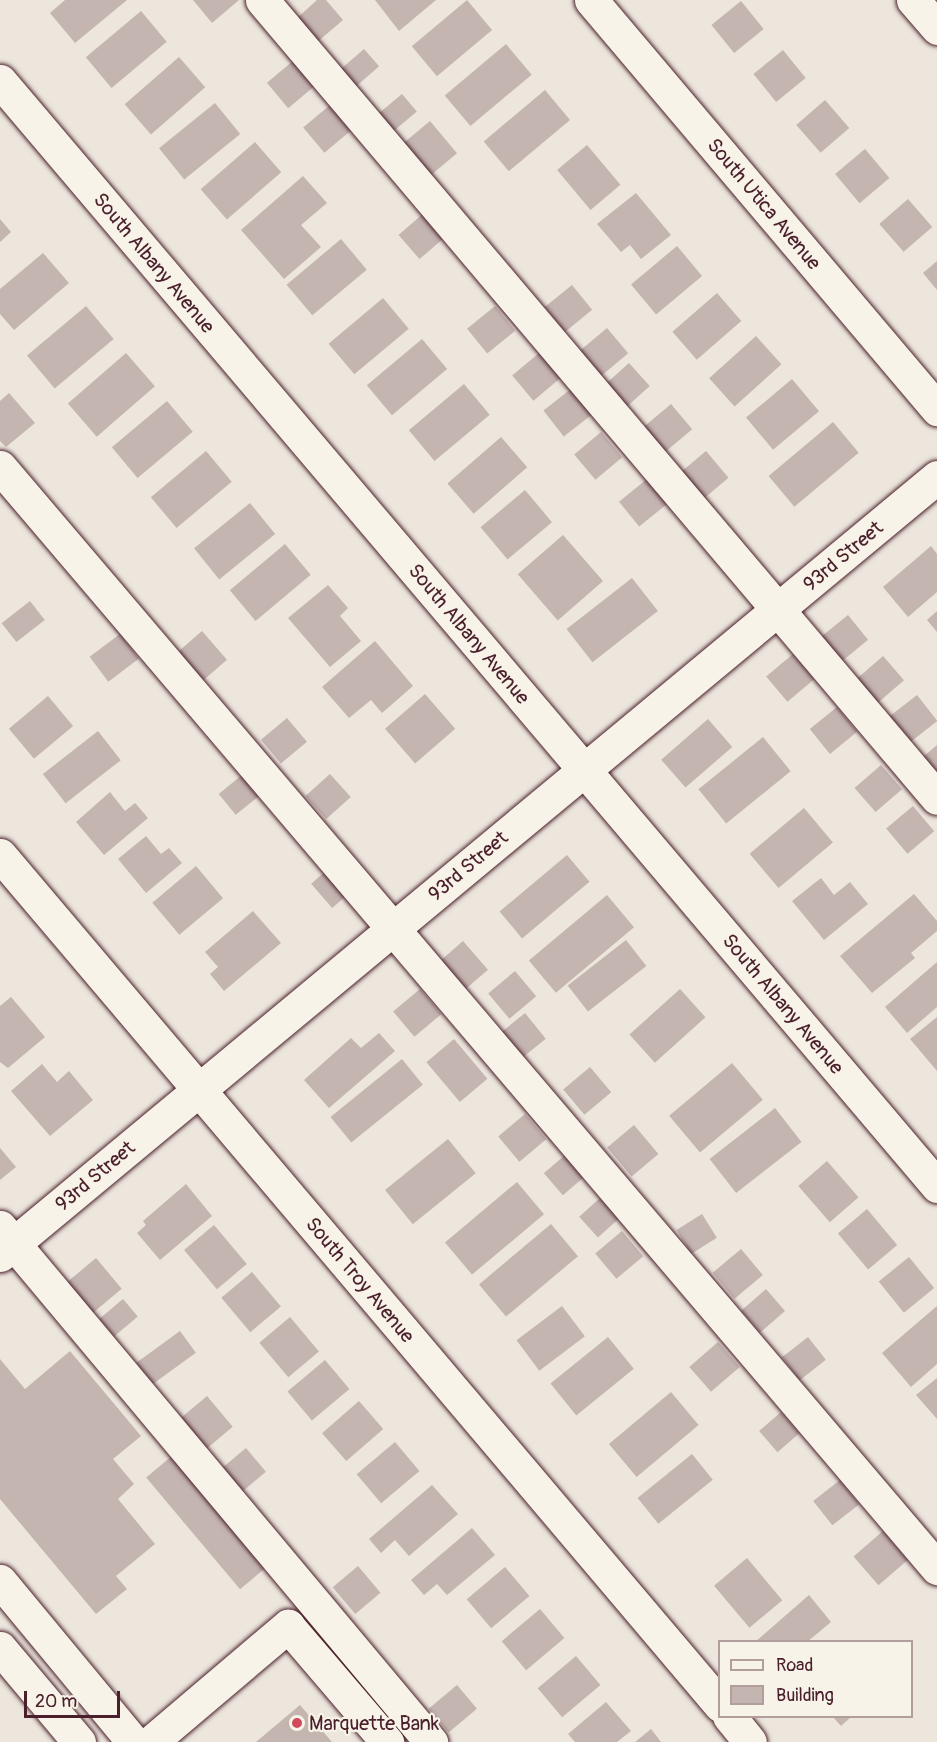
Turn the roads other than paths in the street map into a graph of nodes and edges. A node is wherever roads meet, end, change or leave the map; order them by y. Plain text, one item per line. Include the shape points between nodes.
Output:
1 (262, 0) edge
2 (591, 0) edge
3 (913, 0) edge
4 (937, 28) edge
5 (0, 81) edge
6 (937, 409) edge
7 (0, 467) edge
8 (937, 477) edge
9 (778, 609) junction
10 (584, 770) junction
11 (937, 798) edge
12 (0, 855) edge
13 (393, 929) junction
14 (199, 1090) junction
15 (937, 1186) edge
16 (5, 1242) edge
17 (937, 1568) edge
18 (0, 1581) edge
19 (0, 1648) edge
20 (718, 1704) edge
21 (731, 1718) edge
22 (76, 1741) edge
23 (133, 1742) edge
24 (151, 1742) edge
25 (387, 1742) edge
26 (431, 1742) edge
27 (750, 1742) edge

1 - 9 street
2 - 6 street, South Utica Avenue
3 - 4 street
5 - 10 street, South Albany Avenue
7 - 13 street
8 - 9 street, 93rd Street
9 - 10 street, 93rd Street
9 - 11 street
10 - 13 street, 93rd Street
10 - 15 street, South Albany Avenue
12 - 14 street, South Troy Avenue
13 - 14 street, 93rd Street
13 - 17 street
14 - 16 street, 93rd Street
14 - 20 street, South Troy Avenue
16 - 26 street
18 - 23 street
19 - 22 street
21 - 27 street
24 - 25 street via 288,1626

